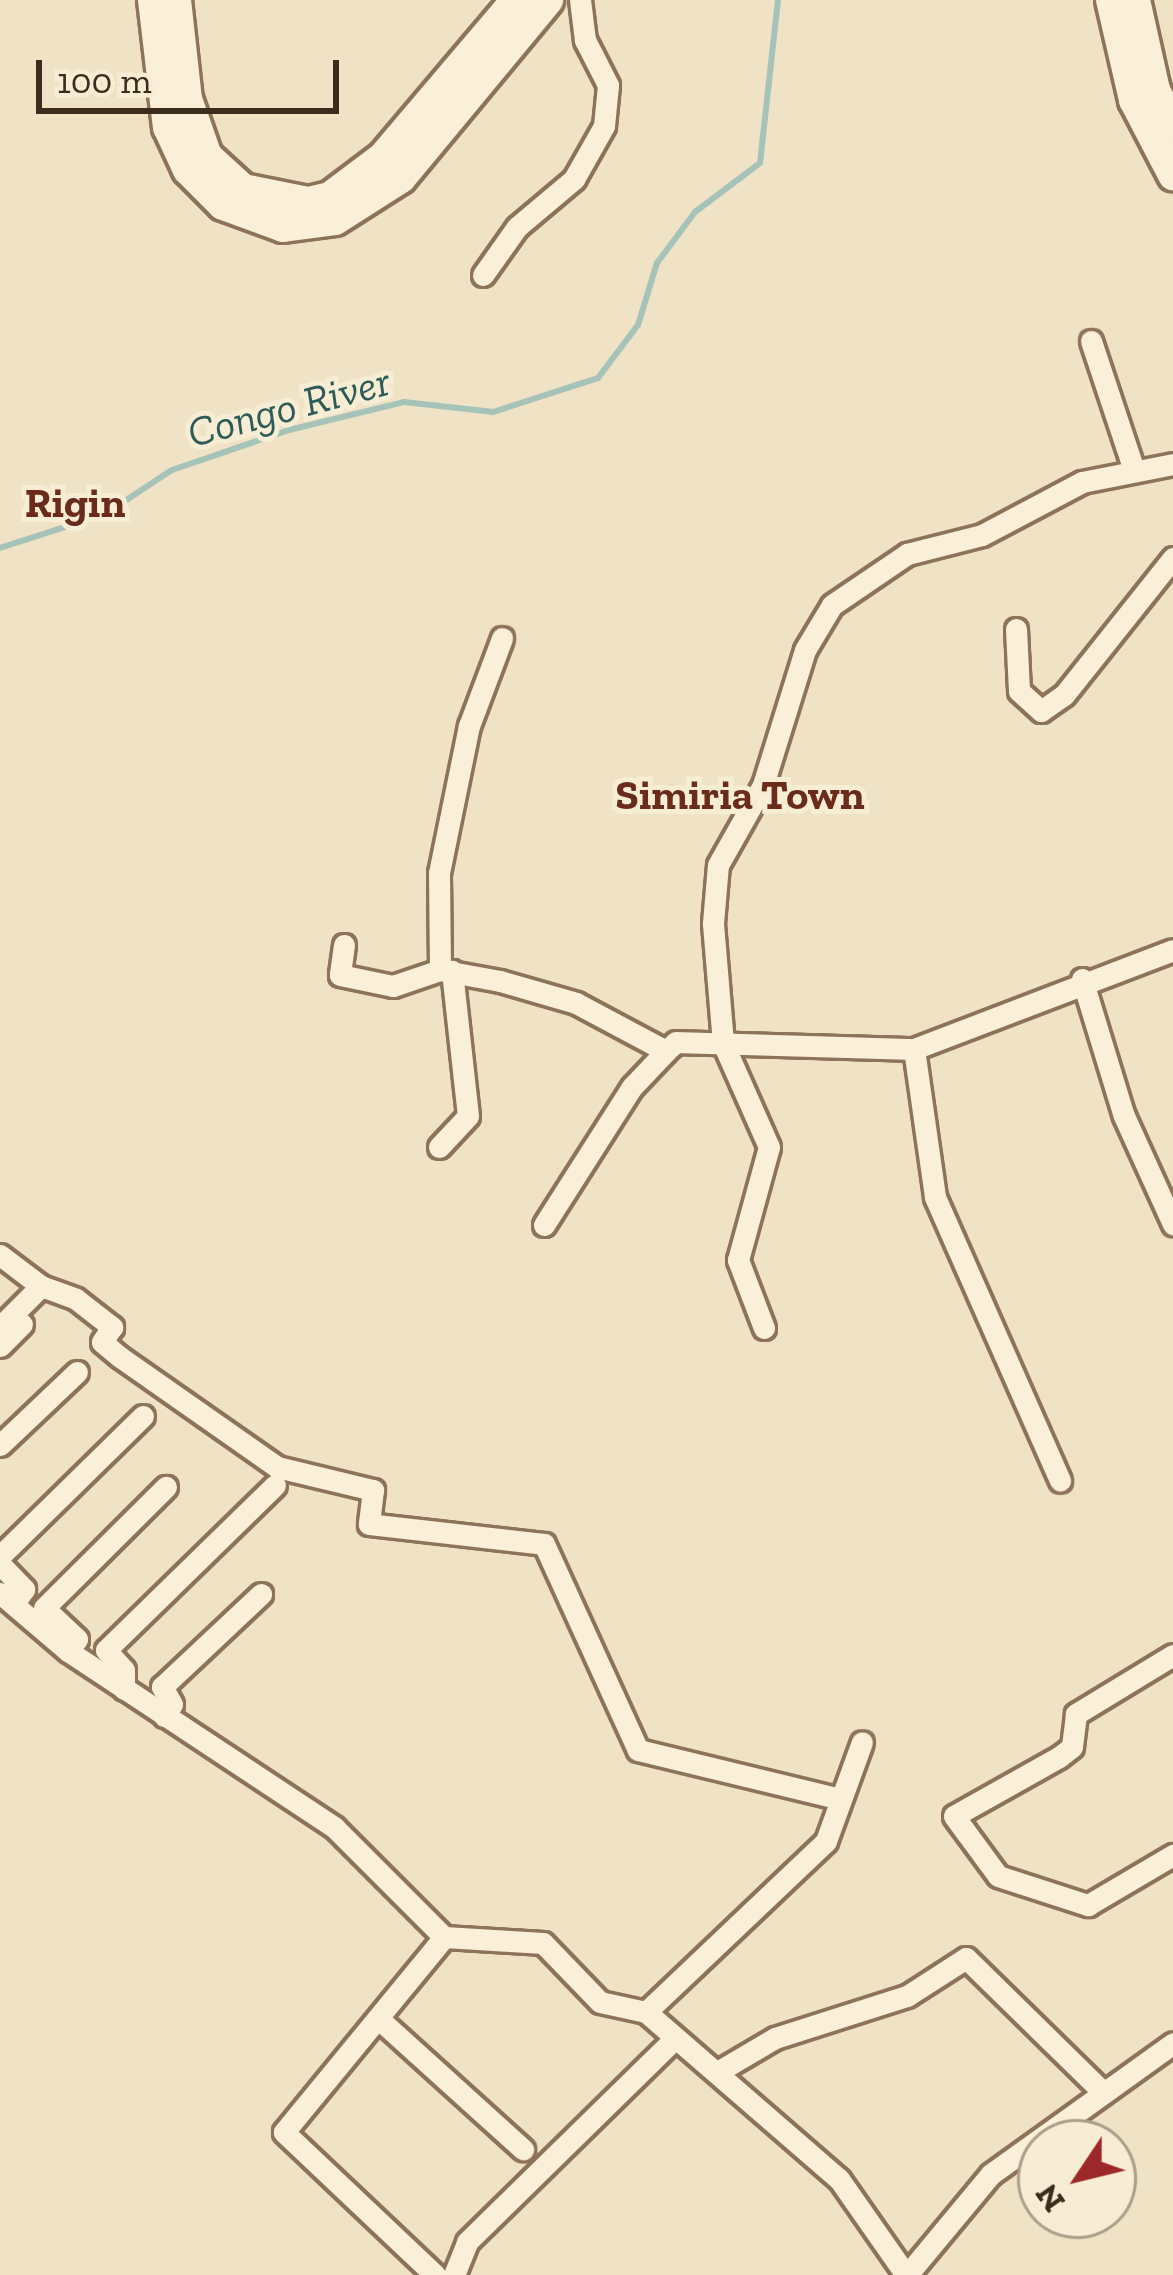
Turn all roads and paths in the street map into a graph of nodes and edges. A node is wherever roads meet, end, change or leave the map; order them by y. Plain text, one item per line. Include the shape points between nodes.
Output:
1 (153, 0) edge
2 (176, 0) edge
3 (516, 0) edge
4 (548, 0) edge
5 (580, 0) edge
6 (1112, 0) edge
7 (1135, 0) edge
8 (1173, 127) edge
9 (1173, 175) edge
10 (483, 274) dead end
11 (1091, 340) dead end
12 (1173, 464) edge
13 (1133, 470) junction
14 (1173, 558) edge
15 (1016, 629) dead end
16 (502, 638) dead end
17 (344, 945) dead end
18 (1173, 950) edge
19 (446, 971) junction
20 (1082, 979) junction
21 (723, 1043) junction
22 (914, 1049) junction
23 (666, 1051) junction
24 (439, 1147) dead end
25 (1173, 1224) edge
26 (544, 1225) dead end
27 (0, 1255) edge
28 (41, 1286) junction
29 (11, 1326) edge
30 (764, 1328) dead end
31 (0, 1346) edge
32 (77, 1372) dead end
33 (143, 1416) dead end
34 (0, 1445) edge
35 (1060, 1481) dead end
36 (275, 1485) dead end
37 (166, 1487) dead end
38 (0, 1560) edge
39 (261, 1594) dead end
40 (7, 1599) edge
41 (68, 1651) junction
42 (1173, 1655) edge
43 (124, 1689) junction
44 (164, 1716) junction
45 (862, 1742) dead end
46 (840, 1799) junction
47 (1173, 1855) edge
48 (444, 1937) junction
49 (646, 2012) junction
50 (380, 2020) junction
51 (675, 2038) junction
52 (1173, 2043) edge
53 (719, 2072) junction
54 (1101, 2090) junction
55 (524, 2149) dead end
56 (435, 2275) edge
57 (454, 2275) edge
58 (907, 2275) edge

1 - 4 main road via 168,127 188,170 223,205 284,227 335,220 401,178
2 - 3 main road via 187,99 207,156 243,189 308,202 383,158
5 - 10 street via 585,40 608,85 604,126 574,179 517,227
6 - 9 main road via 1134,100
7 - 8 main road via 1155,90
11 - 13 street
12 - 13 street
13 - 21 street via 1082,482 982,535 908,554 858,583 816,626 763,785 718,865 713,923
14 - 15 street via 1064,695 1041,711 1019,691
16 - 19 street via 469,726 439,873
17 - 19 street via 340,975 393,986
18 - 20 street
19 - 23 street via 556,995
19 - 24 street via 468,1116
20 - 22 street
20 - 25 street via 1124,1116
21 - 22 street
21 - 23 street via 676,1042
21 - 30 street via 769,1147 738,1260
22 - 35 street via 935,1197
23 - 26 street via 632,1087
27 - 28 street
28 - 29 street
28 - 46 street via 76,1299 112,1328 102,1342 120,1357 278,1466 374,1490 369,1524 544,1544 638,1750
29 - 31 street
32 - 34 street
33 - 38 street
36 - 43 street via 106,1650 124,1670
37 - 41 street via 44,1608 77,1639
38 - 40 street via 24,1589
39 - 44 street via 162,1687 172,1704
40 - 41 street
41 - 43 street
42 - 47 street via 1076,1714 1072,1748 954,1816 998,1876 1088,1905
43 - 44 street
44 - 48 street via 335,1828
45 - 46 street
46 - 49 street via 826,1841
48 - 49 street via 543,1943 600,2002
48 - 50 street
49 - 51 street
50 - 55 street
50 - 56 street via 284,2132
51 - 53 street
51 - 57 street via 466,2242
52 - 54 street
53 - 54 street via 776,2038 907,1996 967,1958
53 - 58 street via 838,2179
54 - 58 street via 992,2174

